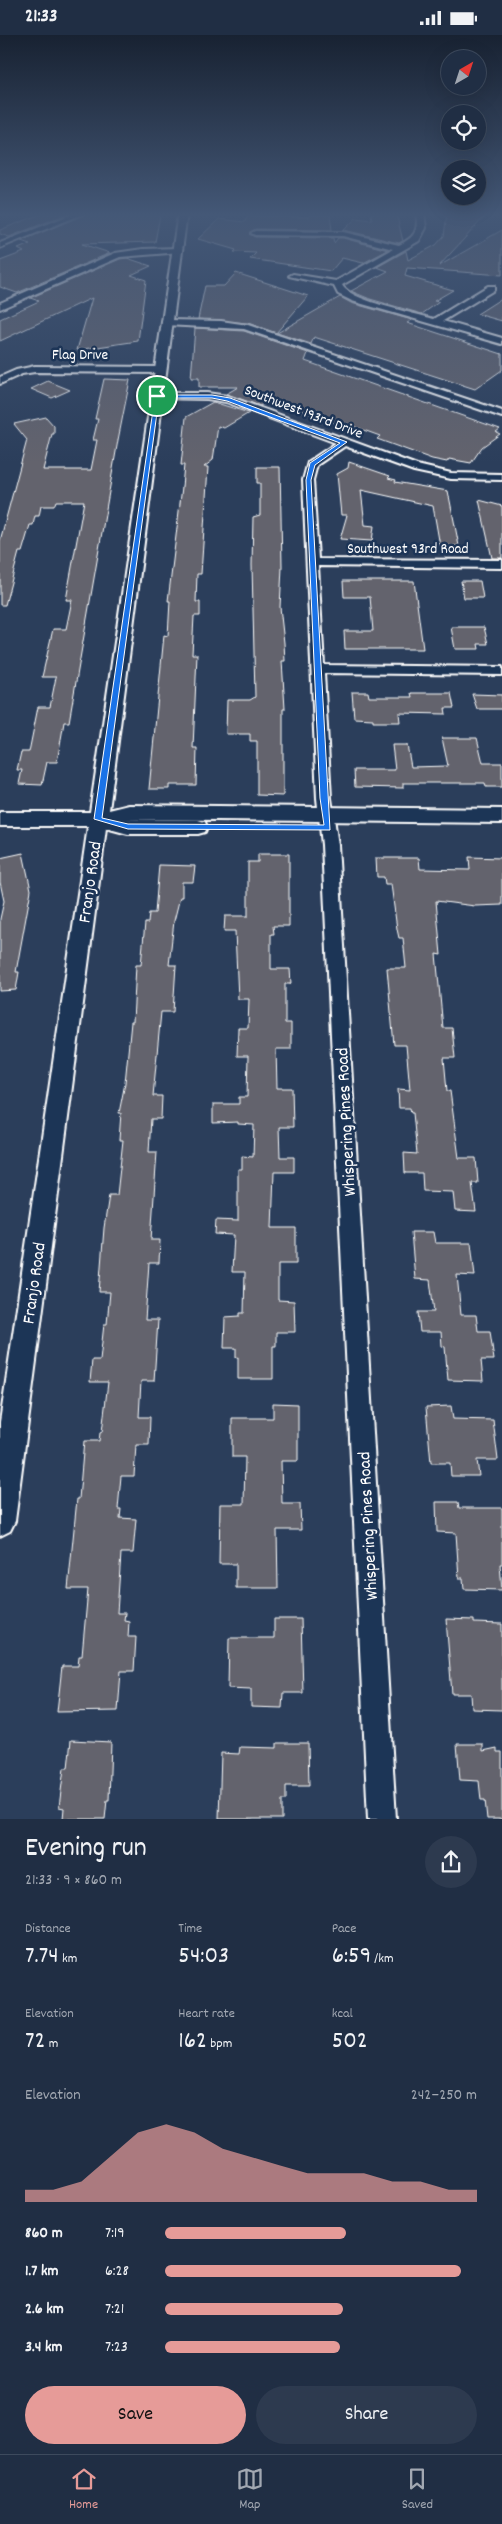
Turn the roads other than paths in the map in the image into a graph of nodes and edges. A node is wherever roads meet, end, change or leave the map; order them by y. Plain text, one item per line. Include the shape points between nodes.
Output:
1 (22, 296) edge
2 (172, 296) edge
3 (349, 296) edge
4 (477, 296) edge
5 (0, 306) edge
6 (436, 321) junction
7 (168, 323) junction
8 (502, 341) edge
9 (161, 370) junction
10 (0, 381) edge
11 (157, 396) junction
12 (502, 414) edge
13 (344, 442) junction
14 (438, 474) joint
15 (502, 477) edge
16 (313, 563) junction
17 (502, 564) edge
18 (318, 669) junction
19 (502, 671) edge
20 (502, 815) edge
21 (0, 819) edge
22 (98, 819) junction
23 (327, 821) junction
24 (502, 829) edge
25 (0, 1521) edge
26 (382, 1819) edge

1 - 5 street
2 - 7 street, Franjo Road
3 - 6 street
4 - 6 street
6 - 8 street
7 - 9 street, Franjo Road
7 - 12 street via 245,327
9 - 10 street, Flag Drive via 35,369
9 - 11 street, Franjo Road
11 - 13 street, Southwest 193rd Drive via 228,399
11 - 22 street, Franjo Road
13 - 14 street, Southwest 193rd Drive
13 - 16 street, Whispering Pines Road via 315,461 310,469
14 - 15 street
16 - 17 street, Southwest 93rd Road
16 - 18 street, Whispering Pines Road
18 - 19 street
18 - 23 street, Whispering Pines Road
20 - 23 street
21 - 22 street
22 - 23 street via 128,827
22 - 25 street, Franjo Road
23 - 24 street
23 - 26 street, Whispering Pines Road

